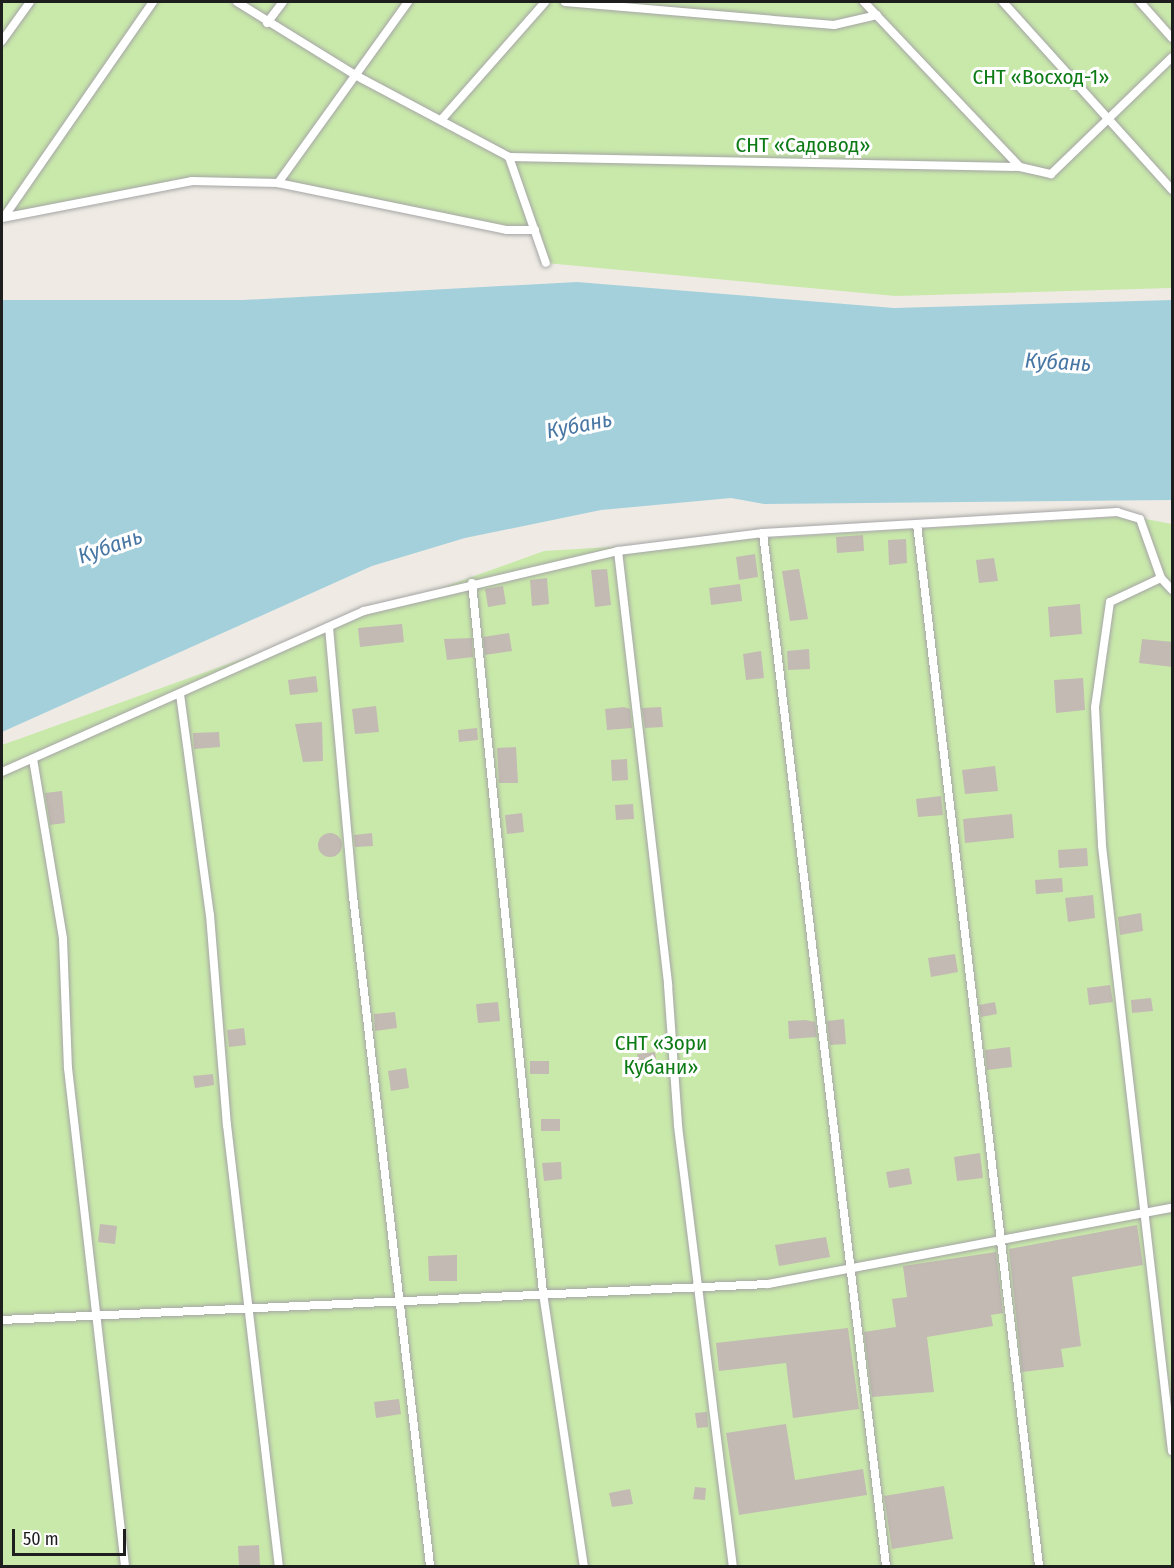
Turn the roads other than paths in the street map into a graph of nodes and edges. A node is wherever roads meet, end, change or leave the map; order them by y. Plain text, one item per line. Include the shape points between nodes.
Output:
1 (30, 2) edge
2 (153, 2) edge
3 (237, 2) edge
4 (283, 2) edge
5 (408, 2) edge
6 (545, 2) edge
7 (565, 2) edge
8 (864, 2) edge
9 (1002, 2) edge
10 (1140, 2) edge
11 (877, 15) junction
12 (267, 22) junction
13 (1173, 38) edge
14 (2, 40) edge
15 (1173, 57) edge
16 (355, 75) junction
17 (442, 119) junction
18 (1108, 119) junction
19 (509, 157) junction
20 (1020, 168) junction
21 (278, 183) junction
22 (1173, 190) edge
23 (3, 218) edge
24 (534, 230) junction
25 (546, 263) dead end
26 (917, 524) junction
27 (764, 533) junction
28 (618, 551) junction
29 (1161, 578) junction
30 (472, 583) junction
31 (1173, 590) edge
32 (329, 627) junction
33 (180, 694) junction
34 (33, 759) junction
35 (2, 772) edge
36 (1173, 1208) edge
37 (1147, 1213) junction
38 (1002, 1240) junction
39 (848, 1268) junction
40 (700, 1290) junction
41 (543, 1293) junction
42 (399, 1299) junction
43 (251, 1307) junction
44 (99, 1317) junction
45 (2, 1320) edge
46 (1173, 1451) edge
47 (125, 1566) edge
48 (279, 1566) edge
49 (430, 1566) edge
50 (584, 1566) edge
51 (733, 1566) edge
52 (886, 1566) edge
53 (1039, 1566) edge

1 - 14 lane
2 - 23 lane
3 - 12 lane
4 - 12 lane
5 - 16 lane
6 - 17 lane
7 - 11 lane via 834,25
8 - 11 lane
9 - 18 lane
10 - 13 lane
11 - 20 lane
12 - 16 lane
15 - 18 lane
16 - 17 lane
16 - 21 lane
17 - 19 lane
18 - 20 lane via 1051,174
18 - 22 lane
19 - 20 lane
19 - 24 lane
21 - 23 lane via 192,181
21 - 24 lane via 507,230
24 - 25 lane
26 - 27 lane
26 - 29 lane via 1117,512 1140,519
26 - 38 lane
27 - 28 lane
27 - 39 lane
28 - 30 lane
28 - 40 lane
29 - 31 lane
29 - 37 lane via 1110,602 1095,707 1101,846
30 - 32 lane via 364,611
30 - 41 lane
32 - 33 lane
32 - 42 lane
33 - 34 lane
33 - 43 lane via 200,872 210,915 227,1125
34 - 35 lane
34 - 44 lane via 63,939 68,1068
36 - 37 lane
37 - 38 lane
37 - 46 lane
38 - 39 lane
38 - 53 lane
39 - 40 lane
39 - 52 lane
40 - 41 lane
40 - 51 lane
41 - 42 lane
41 - 50 lane
42 - 43 lane
42 - 49 lane
43 - 44 lane
43 - 48 lane
44 - 45 lane
44 - 47 lane

